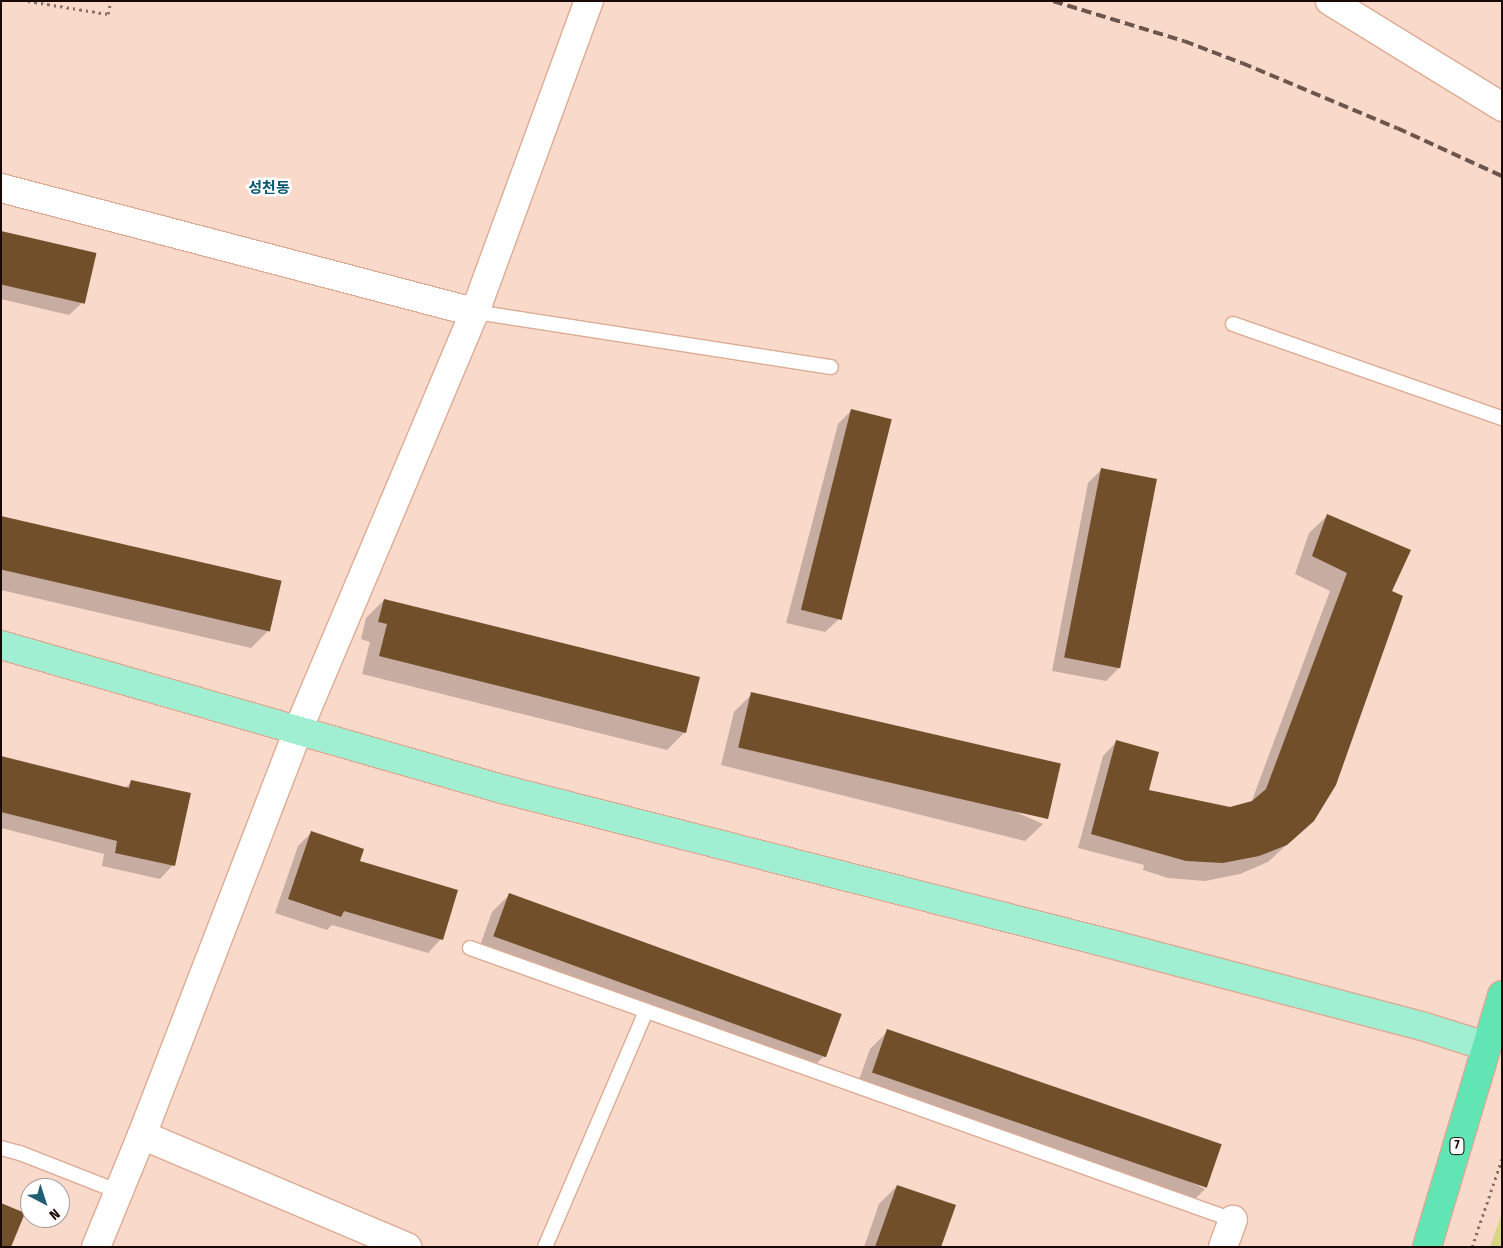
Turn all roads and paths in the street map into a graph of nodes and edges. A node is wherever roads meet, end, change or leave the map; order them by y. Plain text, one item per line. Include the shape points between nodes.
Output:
1 (28, 1) edge
2 (111, 1) edge
3 (589, 1) edge
4 (1330, 1) edge
5 (1502, 107) edge
6 (1, 188) edge
7 (476, 312) junction
8 (1233, 324) dead end
9 (831, 367) dead end
10 (1502, 418) edge
11 (1, 645) edge
12 (298, 730) junction
13 (470, 948) dead end
14 (1502, 995) edge
15 (646, 1011) junction
16 (1486, 1046) junction
17 (142, 1135) junction
18 (1, 1148) edge
19 (1502, 1159) edge
20 (118, 1191) junction
21 (1233, 1220) joint
22 (96, 1247) edge
23 (407, 1247) edge
24 (545, 1247) edge
25 (1223, 1247) edge
26 (1427, 1247) edge
27 (1472, 1247) edge

1 - 2 path via 108,14
3 - 7 street
4 - 5 street
6 - 7 street
7 - 9 lane
7 - 12 street
8 - 10 lane
11 - 12 main road
12 - 16 main road via 502,789 1111,944 1422,1026
12 - 17 street
13 - 15 lane
14 - 16 highway, 7
15 - 21 lane
15 - 24 lane
16 - 26 highway, 7
17 - 20 street
17 - 23 street
18 - 20 lane
19 - 27 path
20 - 22 street
21 - 25 street

